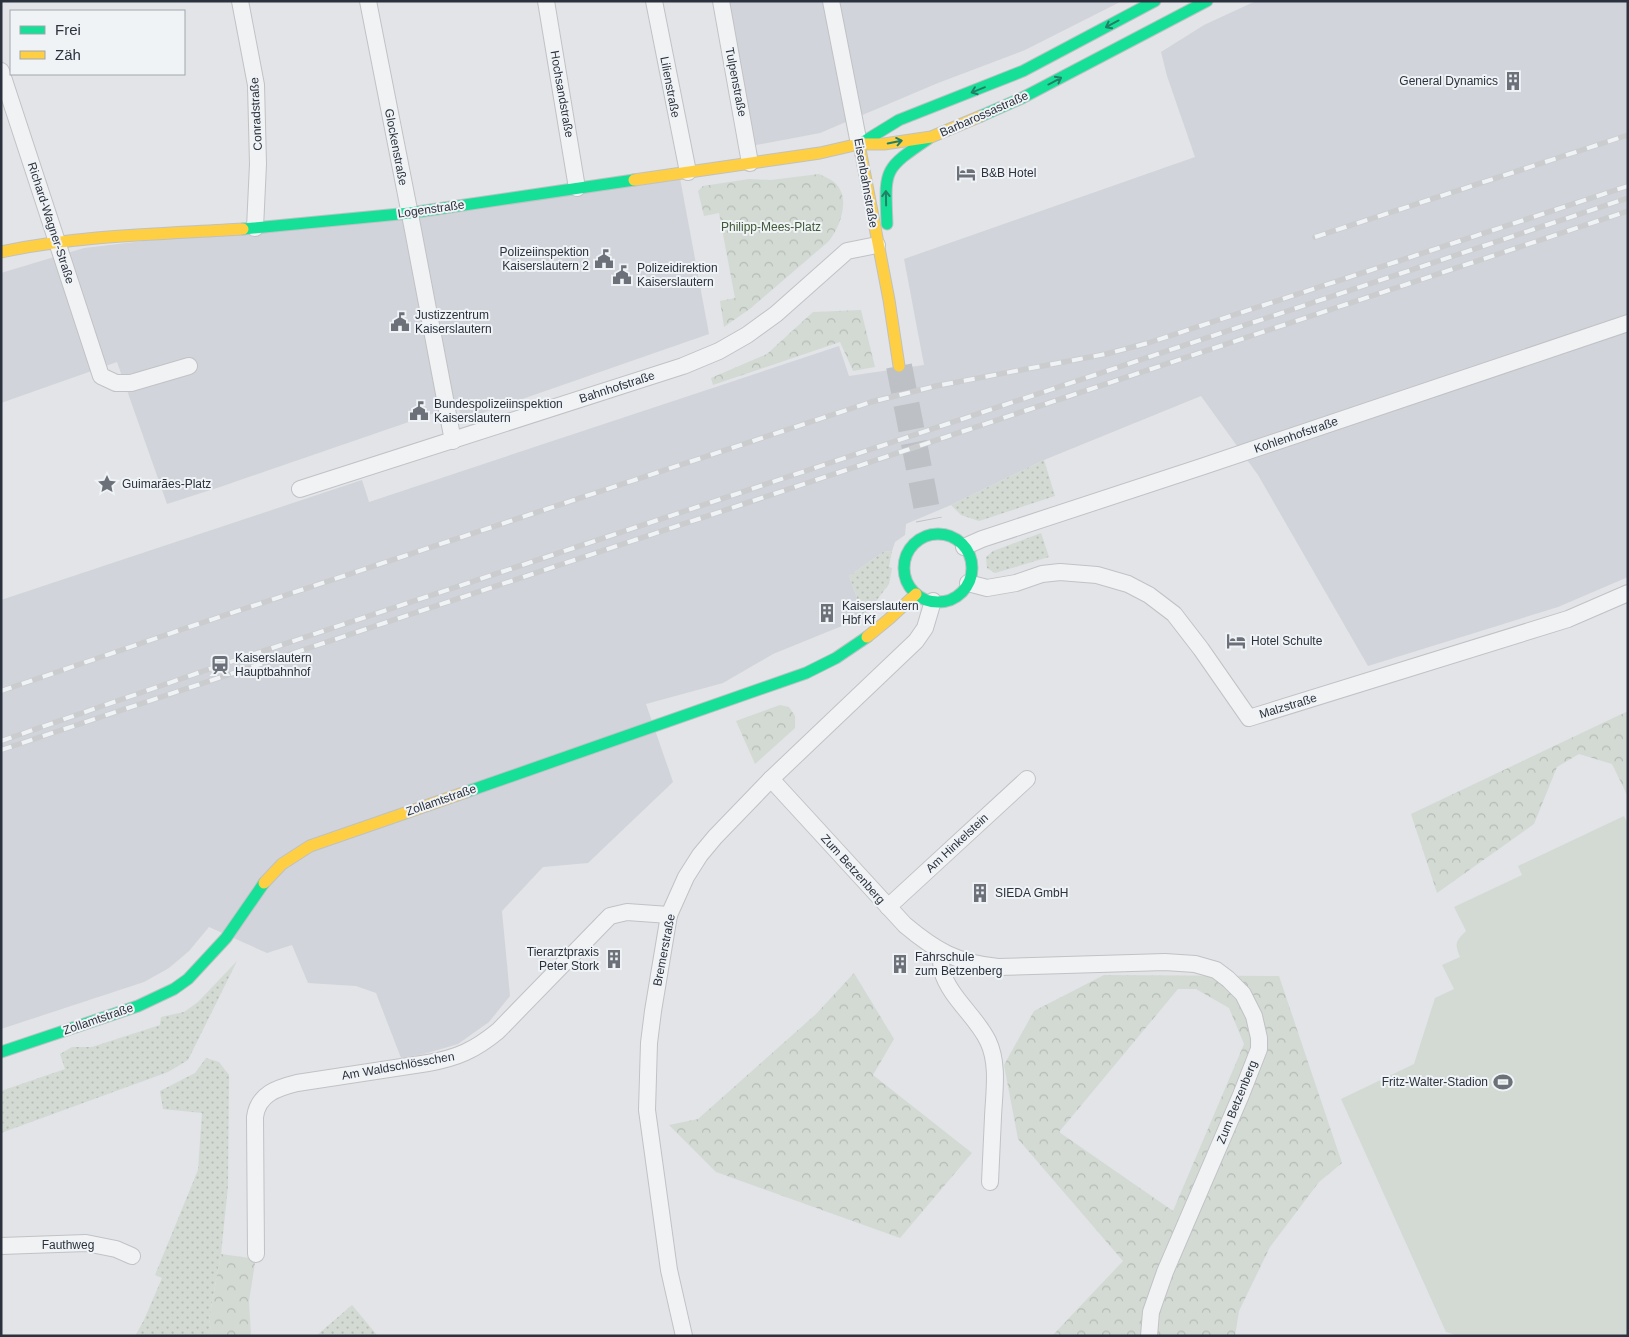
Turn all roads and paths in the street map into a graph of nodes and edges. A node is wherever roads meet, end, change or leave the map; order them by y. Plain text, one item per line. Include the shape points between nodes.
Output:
1 (240, 1) edge
2 (368, 1) edge
3 (546, 1) edge
4 (654, 1) edge
5 (720, 1) edge
6 (831, 1) edge
7 (1155, 1) edge
8 (1207, 1) edge
9 (1, 70) edge
10 (930, 137) junction
11 (859, 144) junction
12 (750, 163) junction
13 (688, 172) junction
14 (578, 188) junction
15 (410, 213) junction
16 (255, 228) junction
17 (58, 242) junction
18 (877, 245) junction
19 (1, 252) edge
20 (1628, 323) edge
21 (189, 366) dead end
22 (898, 366) tunnel mouth
23 (453, 440) junction
24 (300, 489) dead end
25 (929, 520) tunnel mouth
26 (932, 535) junction
27 (964, 547) junction
28 (968, 584) junction
29 (916, 594) junction
30 (1628, 594) edge
31 (933, 602) junction
32 (771, 779) junction
33 (1027, 779) dead end
34 (888, 907) junction
35 (668, 915) junction
36 (941, 952) junction
37 (1, 1052) edge
38 (990, 1182) dead end
39 (1, 1246) edge
40 (256, 1254) dead end
41 (132, 1256) dead end
42 (684, 1336) edge
43 (1149, 1336) edge

1 - 16 street, Conradstraße via 256,85 258,164
2 - 15 street, Glockenstraße
3 - 14 street, Hochsandstraße
4 - 13 street, Lilienstraße
5 - 12 street, Tulpenstraße
6 - 11 street, Eisenbahnstraße
7 -> 11 main road, Barbarossastraße via 1023,71 899,120
10 -> 8 main road, Barbarossastraße via 1022,98
9 - 17 street, Richard-Wagner-Straße
11 -> 10 main road, Barbarossastraße
18 -> 10 main road via 887,223 885,194 895,163
11 - 12 main road, Logenstraße
11 - 18 main road, Eisenbahnstraße
12 - 13 main road, Logenstraße
13 - 14 main road, Logenstraße
14 - 15 main road, Logenstraße
15 - 16 main road, Logenstraße
15 - 23 street, Glockenstraße
16 - 17 main road, Logenstraße
17 - 19 main road, Logenstraße
17 - 21 street, Richard-Wagner-Straße via 101,376 116,383 131,383
18 - 22 main road, Eisenbahnstraße
18 - 23 street, Bahnhofstraße via 847,251 776,314 719,352
20 - 27 street, Kohlenhofstraße
23 - 24 street, Bahnhofstraße
25 - 26 main road
26 - 27 main road via 953,538
26 - 29 main road via 914,545 905,559 905,577
27 - 28 main road via 971,562
28 - 30 street, Malzstraße via 986,588 1060,572 1098,575 1128,584 1174,614 1202,648 1249,718 1568,619
28 - 31 main road via 958,596
29 - 31 main road
29 - 37 main road, Zollamtstraße via 866,638 806,672 310,846 270,875 226,938 188,979 174,989 138,1006
31 - 32 street, Bremerstraße via 925,628 916,641
32 - 34 street, Zum Betzenberg
32 - 35 street, Bremerstraße via 700,855
33 - 34 street, Am Hinkelstein
34 - 36 street, Zum Betzenberg via 905,926
35 - 40 street, Am Waldschlösschen via 627,912 610,916 498,1031 466,1053 428,1063 297,1083 277,1088 262,1098 255,1117
35 - 42 street, Bremerstraße via 649,1043 647,1110 669,1270
36 - 38 street via 943,972 953,992 980,1027 992,1052 994,1088
36 - 43 street, Zum Betzenberg via 977,965 998,967 1196,964 1216,970 1243,994 1254,1016 1259,1050 1165,1272 1152,1312
39 - 41 street, Fauthweg via 86,1243

